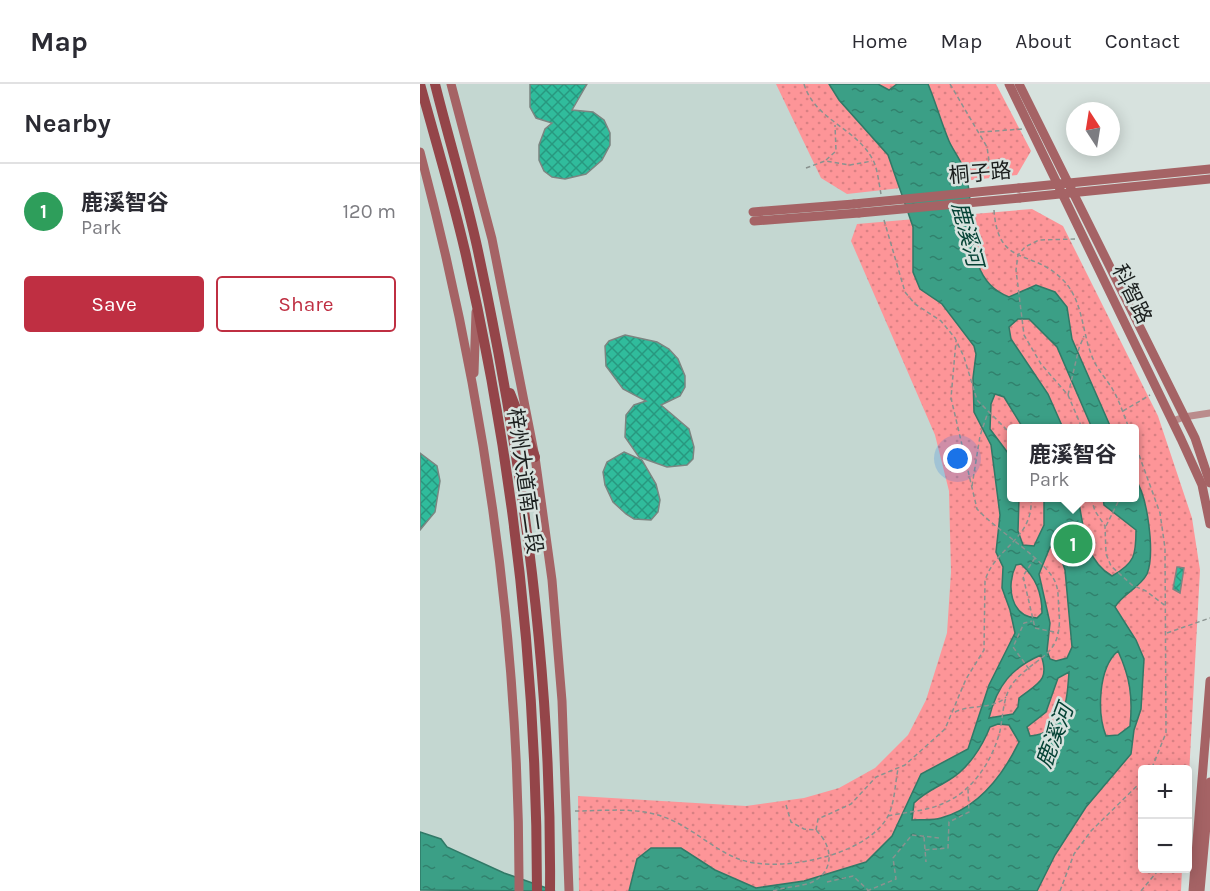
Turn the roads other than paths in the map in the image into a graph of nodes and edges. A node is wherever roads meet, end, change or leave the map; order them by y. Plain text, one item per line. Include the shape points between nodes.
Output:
1 (420, 84) edge
2 (435, 84) edge
3 (451, 84) edge
4 (1009, 84) edge
5 (1019, 84) edge
6 (420, 152) edge
7 (1210, 169) edge
8 (1210, 179) edge
9 (1066, 188) junction
10 (1020, 193) junction
11 (476, 304) junction
12 (502, 372) junction
13 (474, 391) junction
14 (1210, 413) edge
15 (1184, 417) junction
16 (1173, 421) junction
17 (535, 457) junction
18 (1210, 483) edge
19 (1210, 524) edge
20 (1210, 681) edge
21 (1210, 782) edge
22 (1204, 837) edge
23 (569, 890) edge
24 (519, 891) edge
25 (537, 891) edge
26 (550, 891) edge
27 (1193, 891) edge
28 (1200, 891) edge

1 - 11 main road, 梓州大道南二段
2 - 12 main road, 梓州大道南二段 via 478,249
3 - 17 main road via 492,239
4 - 9 main road, 科智路
5 - 9 main road, 科智路
6 - 13 main road via 447,255
7 - 9 main road, 桐子路
8 - 9 main road, 桐子路
9 - 10 main road, 桐子路
9 - 15 main road, 科智路
9 - 16 main road, 科智路 via 1085,238
10 - 10 main road, 桐子路, bridge via 854,204 753,217 859,213
11 - 13 main road
11 - 25 main road, 梓州大道南二段 via 520,581 532,721
12 - 17 main road
12 - 26 main road, 梓州大道南二段 via 533,582 545,719
13 - 24 main road via 504,585 514,715
14 - 15 street
15 - 16 street
15 - 18 main road, 科智路
16 - 19 main road, 科智路 via 1202,485
17 - 23 main road via 553,591 568,811
20 - 22 main road
21 - 22 main road
22 - 27 main road
22 - 28 main road

